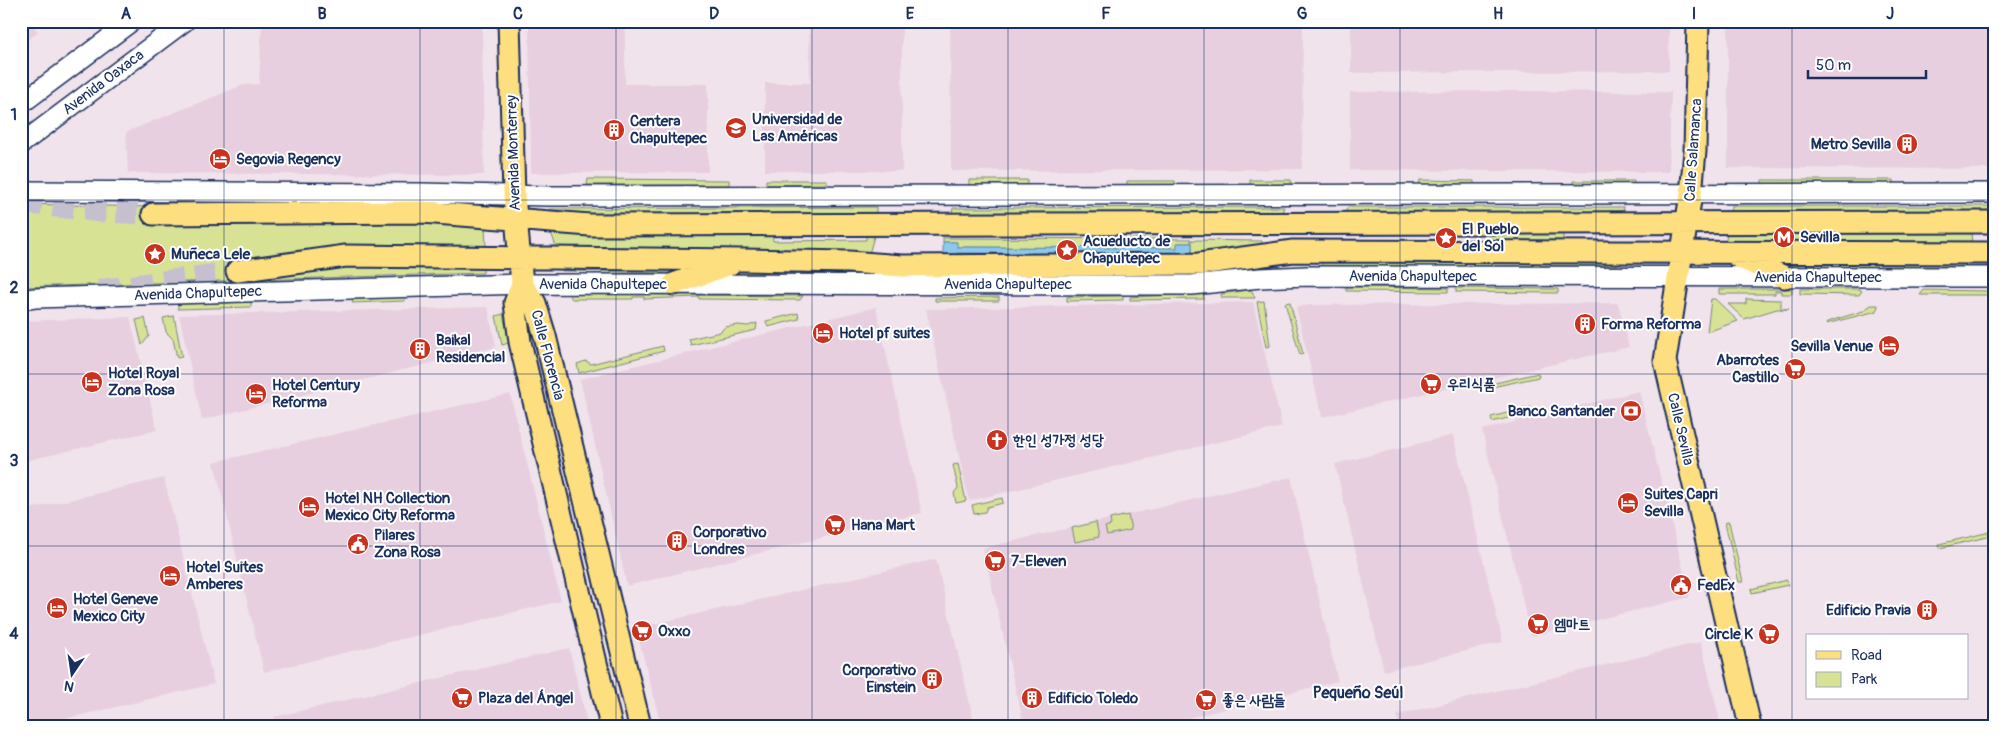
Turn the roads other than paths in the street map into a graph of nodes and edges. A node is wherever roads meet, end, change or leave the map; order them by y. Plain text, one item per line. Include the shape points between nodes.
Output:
1 (132, 21) edge
2 (185, 21) edge
3 (509, 21) edge
4 (1698, 21) edge
5 (21, 104) edge
6 (21, 144) edge
7 (21, 192) edge
8 (1995, 192) edge
9 (1691, 194) junction
10 (514, 195) junction
11 (153, 214) tunnel mouth
12 (516, 219) junction
13 (1995, 222) edge
14 (1686, 224) junction
15 (1682, 253) junction
16 (1995, 253) edge
17 (1730, 254) junction
18 (519, 256) junction
19 (744, 260) junction
20 (237, 271) tunnel mouth
21 (1055, 275) junction
22 (1995, 277) edge
23 (1678, 278) junction
24 (1785, 278) junction
25 (522, 284) junction
26 (674, 284) junction
27 (21, 300) edge
28 (611, 726) edge
29 (640, 726) edge
30 (1750, 726) edge

1 - 5 main road, Avenida Oaxaca
2 - 6 main road, Avenida Oaxaca
3 - 10 main road, Avenida Monterrey
4 - 9 main road, Calle Salamanca
7 - 10 main road
8 - 9 main road
9 - 10 main road
9 - 14 main road, Calle Salamanca
10 - 12 main road, Avenida Monterrey
11 - 12 main road via 422,212
12 - 14 main road via 590,226
12 - 18 main road, Avenida Monterrey
13 - 14 main road
14 - 15 main road, Calle Salamanca
15 - 17 main road, Avenida Chapultepec
15 - 21 main road, Avenida Chapultepec via 1293,252 1199,264
15 - 23 main road, Calle Salamanca
16 - 17 main road, Avenida Chapultepec
17 - 24 main road
18 - 19 main road, Avenida Chapultepec
18 - 20 main road, Avenida Chapultepec via 346,256
18 - 25 main road, Avenida Monterrey
19 - 21 main road, Avenida Chapultepec via 849,262
19 - 26 main road
21 - 23 main road, Avenida Chapultepec via 1192,285 1290,276
21 - 26 main road, Avenida Chapultepec
22 - 24 main road, Avenida Chapultepec
23 - 24 main road, Avenida Chapultepec
23 - 30 main road, Calle Sevilla via 1665,361
25 - 26 main road, Avenida Chapultepec
25 - 27 main road, Avenida Chapultepec
25 - 28 main road, Calle Florencia via 515,303 520,342
25 - 29 main road, Calle Florencia via 535,303 545,336

